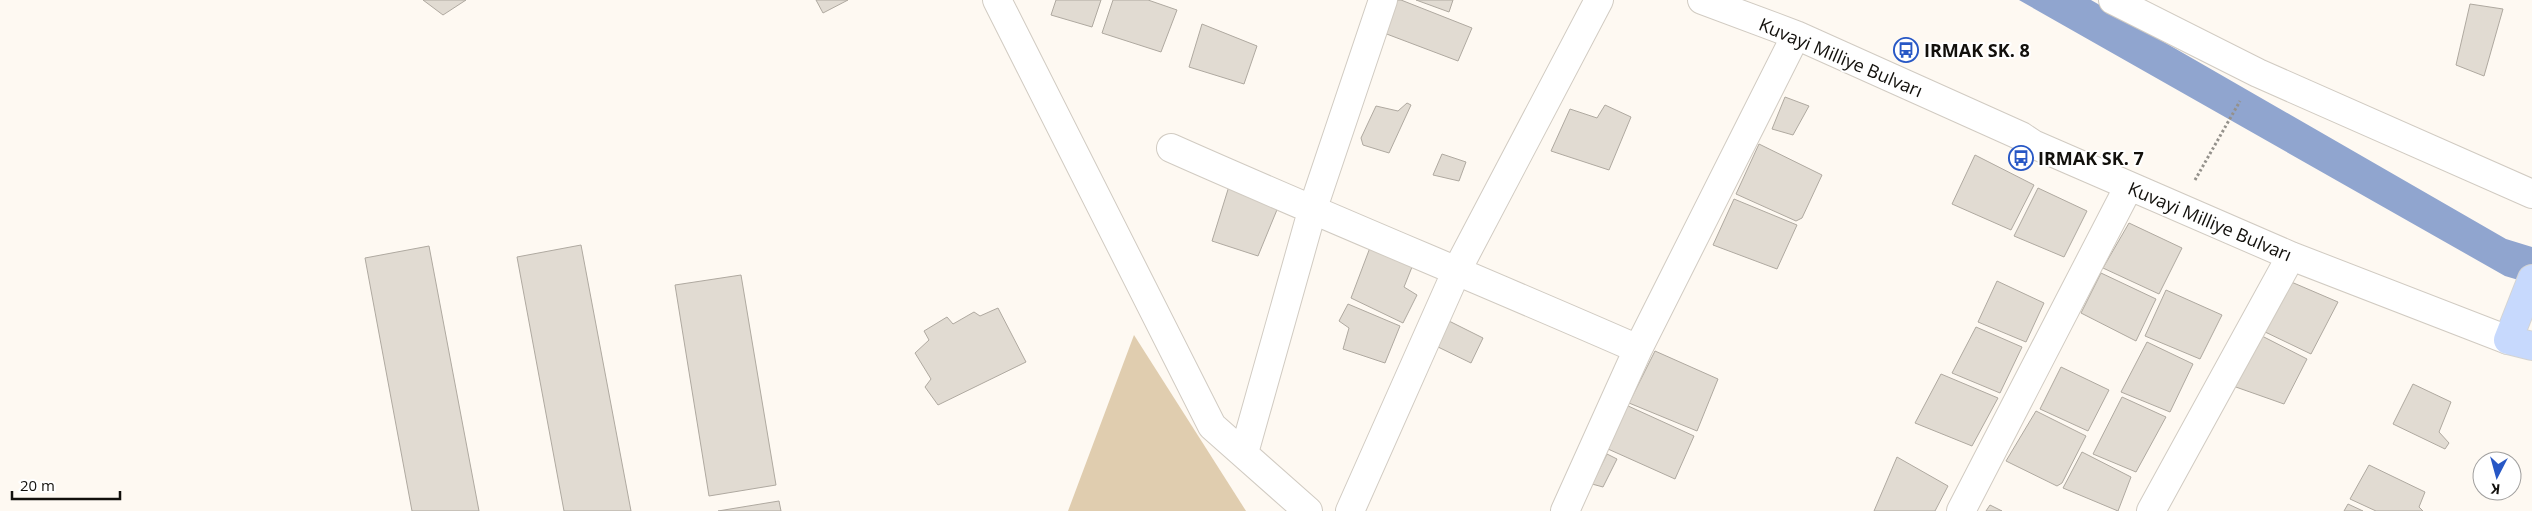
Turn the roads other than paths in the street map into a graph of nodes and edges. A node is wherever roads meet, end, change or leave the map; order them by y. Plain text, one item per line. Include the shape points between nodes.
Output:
1 (996, 0) edge
2 (1383, 0) edge
3 (1599, 0) edge
4 (1702, 0) edge
5 (2113, 0) edge
6 (1796, 35) junction
7 (1171, 148) dead end
8 (2129, 186) junction
9 (2532, 194) edge
10 (1312, 211) junction
11 (2291, 256) junction
12 (1457, 270) junction
13 (2528, 290) edge
14 (2520, 343) edge
15 (1638, 349) junction
16 (1244, 453) junction
17 (1308, 511) edge
18 (1350, 511) edge
19 (1565, 511) edge
20 (1961, 511) edge
21 (2151, 511) edge

1 - 16 street via 1212,426
2 - 10 street
3 - 12 street
4 - 6 street, Kuvayi Milliye Bulvarı
5 - 9 street via 2258,73
6 - 8 street, Kuvayi Milliye Bulvarı
6 - 15 street
7 - 10 street
8 - 11 street, Kuvayi Milliye Bulvarı
8 - 20 street
10 - 12 street
10 - 16 street
11 - 14 street, Kuvayi Milliye Bulvarı
11 - 21 street
12 - 15 street
12 - 18 street
13 - 14 main road
15 - 19 street
16 - 17 street

